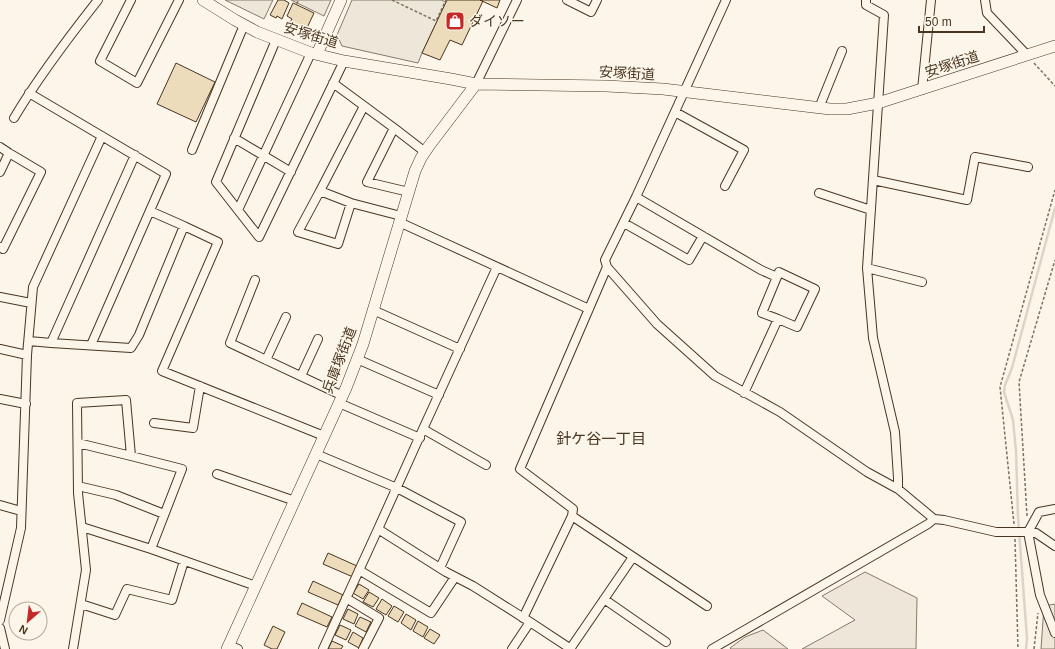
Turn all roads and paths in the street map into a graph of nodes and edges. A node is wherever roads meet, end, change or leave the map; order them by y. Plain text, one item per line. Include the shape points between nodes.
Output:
1 (98, 0) edge
2 (131, 0) edge
3 (179, 0) edge
4 (203, 0) edge
5 (298, 0) edge
6 (340, 0) edge
7 (392, 0) edge
8 (446, 0) edge
9 (517, 0) edge
10 (567, 0) edge
11 (597, 0) edge
12 (726, 0) edge
13 (866, 0) edge
14 (931, 0) edge
15 (985, 0) edge
16 (297, 4) dead end
17 (244, 25) junction
18 (276, 40) junction
19 (1055, 46) edge
20 (842, 51) dead end
21 (314, 54) junction
22 (1027, 56) junction
23 (344, 61) junction
24 (333, 83) junction
25 (476, 84) junction
26 (1055, 86) edge
27 (922, 90) junction
28 (684, 92) junction
29 (29, 93) junction
30 (878, 103) junction
31 (364, 106) junction
32 (820, 108) junction
33 (675, 112) junction
34 (14, 118) dead end
35 (394, 128) junction
36 (102, 136) junction
37 (234, 138) junction
38 (0, 147) edge
39 (192, 150) dead end
40 (425, 152) junction
41 (10, 153) junction
42 (135, 155) junction
43 (264, 156) junction
44 (1028, 168) dead end
45 (0, 172) edge
46 (291, 172) junction
47 (873, 180) junction
48 (725, 186) dead end
49 (1055, 190) edge
50 (320, 191) junction
51 (409, 192) junction
52 (818, 193) dead end
53 (636, 197) junction
54 (351, 203) junction
55 (150, 210) junction
56 (238, 210) junction
57 (871, 210) junction
58 (400, 219) junction
59 (624, 223) junction
60 (184, 226) junction
61 (703, 236) junction
62 (0, 247) edge
63 (1055, 260) edge
64 (607, 266) junction
65 (497, 267) junction
66 (867, 268) junction
67 (777, 277) junction
68 (255, 280) dead end
69 (922, 282) dead end
70 (0, 297) edge
71 (31, 303) junction
72 (589, 309) junction
73 (373, 310) junction
74 (286, 317) dead end
75 (778, 319) junction
76 (318, 339) dead end
77 (29, 341) junction
78 (51, 343) junction
79 (91, 345) junction
80 (0, 349) edge
81 (460, 349) junction
82 (27, 355) junction
83 (357, 359) junction
84 (266, 360) junction
85 (301, 376) junction
86 (200, 386) junction
87 (744, 392) junction
88 (439, 395) junction
89 (0, 399) edge
90 (341, 399) junction
91 (26, 404) junction
92 (154, 422) dead end
93 (424, 429) junction
94 (324, 436) junction
95 (420, 438) junction
96 (78, 443) junction
97 (316, 454) junction
98 (131, 456) junction
99 (486, 465) dead end
100 (217, 474) dead end
101 (78, 486) junction
102 (397, 488) junction
103 (898, 489) junction
104 (295, 502) junction
105 (0, 505) edge
106 (1055, 509) edge
107 (21, 511) junction
108 (164, 514) junction
109 (572, 516) junction
110 (1027, 516) dead end
111 (934, 519) junction
112 (82, 527) junction
113 (378, 529) junction
114 (1015, 532) junction
115 (1028, 532) junction
116 (1055, 546) edge
117 (151, 549) junction
118 (633, 557) junction
119 (184, 561) junction
120 (440, 568) junction
121 (359, 570) junction
122 (455, 577) junction
123 (256, 586) junction
124 (346, 598) junction
125 (604, 599) junction
126 (81, 604) junction
127 (708, 606) dead end
128 (1038, 610) dead end
129 (0, 620) edge
130 (527, 620) junction
131 (0, 628) edge
132 (1055, 633) edge
133 (666, 642) dead end
134 (232, 648) edge
135 (5, 649) edge
136 (73, 649) edge
137 (323, 649) edge
138 (363, 649) edge
139 (512, 649) edge
140 (570, 649) edge
141 (712, 649) edge
142 (1018, 649) edge
143 (1034, 649) edge

1 - 29 street via 62,45
2 - 3 street via 100,61 137,84
4 - 17 main road, 安塚街道
5 - 16 path
6 - 21 main road
7 - 8 path via 436,20
9 - 25 street
10 - 11 street via 591,12
12 - 28 street
13 - 30 street via 866,5 884,15
14 - 27 street
15 - 22 street via 987,13
17 - 18 main road, 安塚街道
17 - 39 street
18 - 21 main road, 安塚街道
18 - 37 street
19 - 22 main road, 安塚街道
20 - 32 street
21 - 23 main road, 安塚街道
21 - 43 street
22 - 26 path
22 - 27 main road, 安塚街道
23 - 24 street
23 - 25 main road, 安塚街道
24 - 31 street
24 - 46 street
25 - 28 main road, 安塚街道 via 606,86
25 - 40 main road, 兵庫塚街道
27 - 30 main road, 安塚街道
28 - 32 main road, 安塚街道
28 - 33 street
29 - 34 street
29 - 36 street
30 - 32 main road, 安塚街道 via 847,109
30 - 47 street
31 - 35 street
31 - 50 street
33 - 48 street via 744,150
33 - 53 street
35 - 40 street
35 - 51 street via 367,182
36 - 42 street
36 - 71 street via 33,287
37 - 43 street
37 - 56 street via 216,182
38 - 41 street
40 - 51 main road, 兵庫塚街道 via 415,171
41 - 45 street
41 - 62 street via 41,172 3,249
42 - 55 street via 166,174
42 - 78 street
43 - 46 street
43 - 56 street
44 - 47 street via 975,157 967,200
46 - 56 street via 259,237
47 - 57 street
49 - 114 path via 1000,387
50 - 54 street
50 - 54 street via 298,232 338,244
51 - 58 main road, 兵庫塚街道
52 - 57 street
53 - 59 street
53 - 61 street
54 - 58 street
55 - 60 street
55 - 79 street
57 - 66 street
58 - 65 street
58 - 73 main road, 兵庫塚街道
59 - 61 street via 689,260
59 - 64 street via 606,260
60 - 79 street via 139,335 131,348
60 - 86 street via 218,242 162,371
61 - 67 street
63 - 110 path via 1019,382
64 - 72 street
64 - 87 street via 657,324 715,376
65 - 72 street
65 - 81 street
66 - 69 street
66 - 103 street via 873,338 895,432
67 - 75 street via 762,313
67 - 75 street via 779,272 815,289 797,327
68 - 84 street via 230,343
70 - 71 street
71 - 77 street
72 - 109 street via 520,469 573,509
73 - 81 street
73 - 83 main road, 兵庫塚街道
74 - 84 street
75 - 87 street
76 - 85 street
77 - 78 street
77 - 82 street
78 - 79 street
80 - 82 street
81 - 88 street
82 - 91 street
83 - 88 street
83 - 90 main road, 兵庫塚街道
84 - 85 street
85 - 90 street
86 - 92 street via 193,428
86 - 94 street
87 - 103 street via 780,412 867,472
88 - 93 street
89 - 91 street
90 - 94 main road, 兵庫塚街道
90 - 95 street
91 - 107 street
93 - 95 street
93 - 99 street
94 - 97 main road, 兵庫塚街道
95 - 102 street
96 - 98 street
96 - 98 street via 77,403 126,400
96 - 101 street
97 - 102 street
97 - 104 main road, 兵庫塚街道
98 - 108 street via 182,469
100 - 104 street
101 - 108 street via 116,495
101 - 112 street
102 - 113 street
102 - 120 street via 461,522
103 - 111 street
104 - 123 main road, 兵庫塚街道
105 - 107 street
106 - 115 street via 1039,512
107 - 129 street via 21,528
108 - 117 street
109 - 118 street
109 - 130 street
111 - 114 street via 996,532
111 - 141 street
112 - 117 street
112 - 126 street via 86,570
113 - 120 street
113 - 121 street
114 - 115 street
114 - 142 path
115 - 116 street via 1036,533
115 - 132 street via 1040,595
117 - 119 street
118 - 125 street
118 - 127 street
119 - 123 street
119 - 126 street via 172,600 126,589 115,614
120 - 122 street
121 - 122 street via 431,614
121 - 124 street
122 - 130 street
123 - 134 main road, 兵庫塚街道
124 - 137 street
124 - 138 street via 379,618
125 - 133 street
125 - 140 street
126 - 136 street
128 - 143 path
130 - 139 street
130 - 140 street
131 - 135 street

